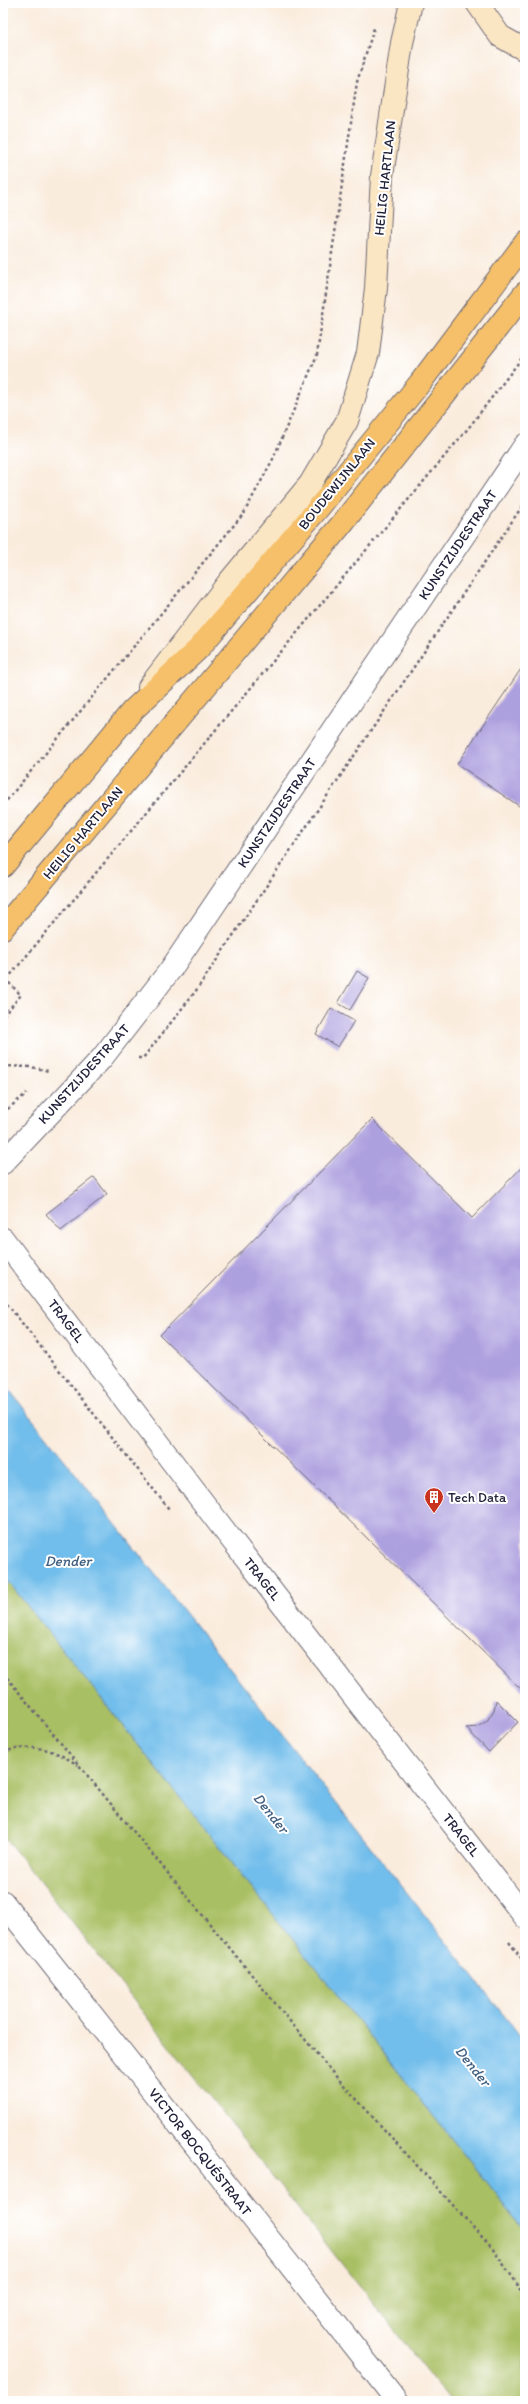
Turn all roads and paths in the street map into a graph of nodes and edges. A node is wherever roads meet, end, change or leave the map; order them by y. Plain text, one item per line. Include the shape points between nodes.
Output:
1 (411, 3) edge
2 (477, 3) edge
3 (375, 24) dead end
4 (525, 50) edge
5 (525, 243) edge
6 (525, 293) edge
7 (368, 353) joint
8 (525, 354) edge
9 (525, 445) edge
10 (132, 711) junction
11 (162, 737) joint
12 (3, 805) edge
13 (3, 866) edge
14 (3, 928) edge
15 (6, 980) junction
16 (3, 984) edge
17 (3, 1016) edge
18 (3, 1066) edge
19 (52, 1071) dead end
20 (3, 1163) edge
21 (3, 1239) edge
22 (3, 1673) edge
23 (3, 1752) edge
24 (80, 1766) junction
25 (3, 1902) edge
26 (525, 1917) edge
27 (525, 2295) edge
28 (398, 2401) edge

1 - 7 main road, HEILIG HARTLAAN via 402,43 382,176 376,288
2 - 4 main road via 500,36
3 - 12 path via 358,82 317,355 273,459 244,512
5 - 10 main road, BOUDEWIJNLAAN via 420,383 320,506 198,649
6 - 11 main road, BOUDEWIJNLAAN via 341,524
7 - 10 main road, BOUDEWIJNLAAN via 347,421 310,484 183,641
8 - 15 path via 470,426
9 - 20 street, KUNSTZIJDESTRAAT via 171,969 102,1058
10 - 13 main road
11 - 14 main road, HEILIG HARTLAAN
15 - 16 path
15 - 17 path via 21,995
18 - 19 path via 31,1066
21 - 26 street, TRAGEL via 218,1522
22 - 24 path
23 - 24 path via 19,1747 39,1747 56,1751
24 - 27 path via 331,2071 492,2248
25 - 28 street, VICTOR BOCQUÉSTRAAT

